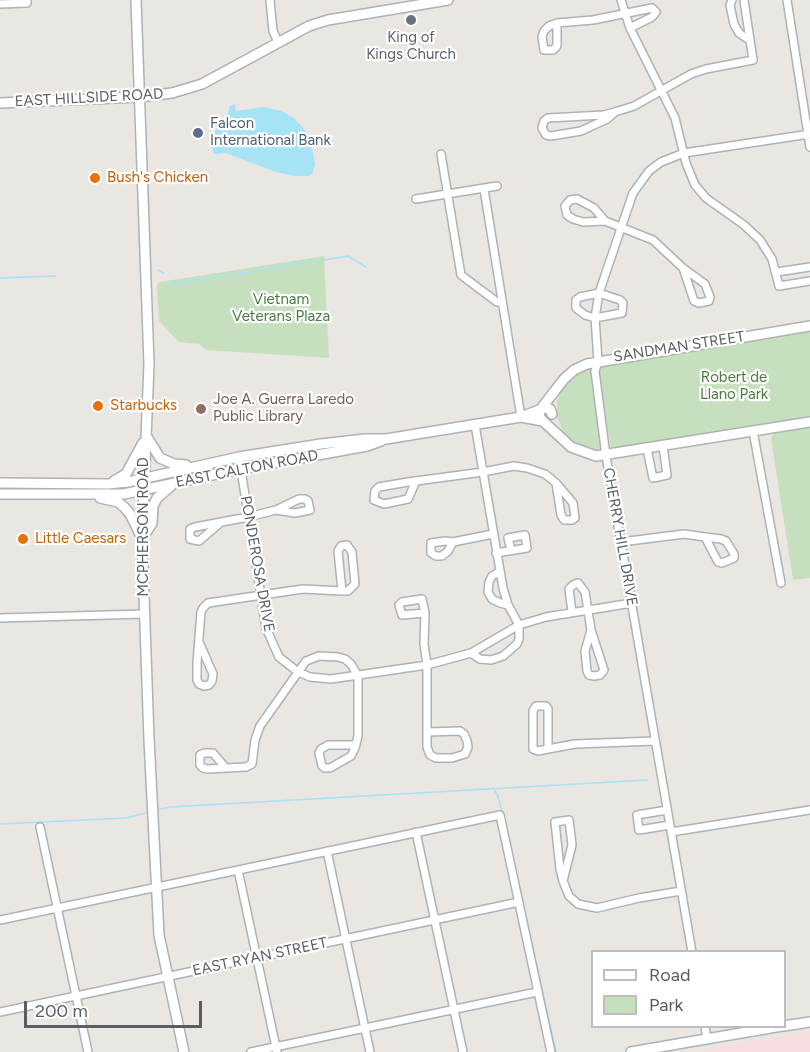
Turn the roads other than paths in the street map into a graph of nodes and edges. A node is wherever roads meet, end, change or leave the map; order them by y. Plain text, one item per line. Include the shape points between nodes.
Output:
1 (136, 0) edge
2 (270, 0) edge
3 (448, 0) edge
4 (621, 0) edge
5 (732, 0) edge
6 (744, 0) edge
7 (788, 0) edge
8 (27, 2) edge
9 (423, 2) edge
10 (0, 4) edge
11 (624, 13) junction
12 (557, 23) dead end
13 (630, 28) junction
14 (749, 40) junction
15 (278, 42) junction
16 (662, 90) junction
17 (140, 97) junction
18 (0, 102) edge
19 (615, 112) junction
20 (809, 134) edge
21 (810, 147) edge
22 (684, 153) junction
23 (441, 154) dead end
24 (497, 186) dead end
25 (484, 189) junction
26 (448, 194) junction
27 (416, 199) dead end
28 (605, 221) junction
29 (621, 226) junction
30 (810, 267) edge
31 (682, 268) junction
32 (777, 272) junction
33 (810, 281) edge
34 (599, 293) junction
35 (502, 302) junction
36 (595, 318) junction
37 (810, 326) edge
38 (597, 361) junction
39 (558, 388) junction
40 (541, 409) junction
41 (552, 414) junction
42 (520, 417) junction
43 (543, 421) junction
44 (810, 422) edge
45 (475, 425) junction
46 (753, 431) junction
47 (146, 435) junction
48 (564, 440) junction
49 (663, 446) junction
50 (321, 449) junction
51 (647, 449) junction
52 (606, 456) junction
53 (239, 457) junction
54 (197, 466) junction
55 (240, 468) junction
56 (483, 472) junction
57 (143, 479) junction
58 (416, 481) junction
59 (177, 482) junction
60 (0, 483) edge
61 (12, 483) junction
62 (42, 483) junction
63 (108, 483) junction
64 (556, 483) junction
65 (143, 491) junction
66 (0, 494) edge
67 (11, 494) junction
68 (35, 494) junction
69 (88, 495) junction
70 (276, 510) dead end
71 (248, 517) junction
72 (220, 523) dead end
73 (493, 534) junction
74 (705, 537) junction
75 (142, 539) junction
76 (453, 542) dead end
77 (621, 542) junction
78 (511, 550) dead end
79 (496, 553) junction
80 (499, 572) junction
81 (781, 583) dead end
82 (342, 591) junction
83 (260, 596) junction
84 (632, 603) junction
85 (508, 604) junction
86 (588, 609) junction
87 (572, 612) junction
88 (425, 613) dead end
89 (144, 614) junction
90 (0, 618) edge
91 (519, 625) junction
92 (591, 630) junction
93 (199, 642) junction
94 (471, 653) junction
95 (427, 665) junction
96 (298, 672) junction
97 (358, 676) junction
98 (427, 732) junction
99 (655, 741) junction
100 (356, 745) junction
101 (548, 749) junction
102 (225, 767) dead end
103 (667, 810) junction
104 (810, 810) edge
105 (40, 827) dead end
106 (670, 829) junction
107 (416, 832) junction
108 (327, 851) junction
109 (238, 870) junction
110 (563, 881) junction
111 (156, 887) junction
112 (681, 891) junction
113 (519, 902) junction
114 (58, 908) junction
115 (0, 920) edge
116 (435, 920) junction
117 (346, 939) junction
118 (692, 950) edge
119 (257, 958) junction
120 (168, 977) junction
121 (537, 992) junction
122 (76, 996) junction
123 (454, 1010) junction
124 (0, 1012) edge
125 (810, 1022) edge
126 (786, 1026) edge
127 (365, 1028) junction
128 (705, 1028) edge
129 (771, 1028) edge
130 (707, 1039) junction
131 (276, 1049) edge
132 (88, 1052) edge
133 (184, 1052) edge
134 (251, 1052) edge
135 (370, 1052) edge
136 (463, 1052) edge
137 (550, 1052) edge
138 (631, 1052) edge

1 - 17 main road, MCPHERSON ROAD
2 - 15 street
3 - 9 main road, EAST HILLSIDE ROAD
4 - 11 street
5 - 14 street via 734,24
6 - 14 street
7 - 20 street
8 - 10 street
9 - 15 main road, EAST HILLSIDE ROAD via 328,20
11 - 12 street
11 - 13 street
11 - 13 street via 652,8 656,12
13 - 16 street
14 - 16 street via 753,60 706,69
15 - 17 main road, EAST HILLSIDE ROAD via 202,84
16 - 19 street
16 - 22 street via 675,118
17 - 18 main road, EAST HILLSIDE ROAD
17 - 47 main road, MCPHERSON ROAD via 149,364
19 - 19 street via 548,118 542,128 551,136 581,131
20 - 21 street
20 - 22 street, CHERRY HILL DRIVE
22 - 29 street, CHERRY HILL DRIVE via 661,162 639,183
22 - 32 street via 700,192 754,233 767,249
23 - 26 street
24 - 25 street
25 - 26 street
25 - 35 street
26 - 27 street
26 - 35 street via 461,275 497,303
28 - 28 street via 594,208 577,199 565,206 567,215 573,219
28 - 29 street
29 - 31 street via 653,240
29 - 34 street, CHERRY HILL DRIVE
30 - 32 street
31 - 31 street via 694,301 709,301 705,284
32 - 33 street via 779,286
34 - 36 street, CHERRY HILL DRIVE
34 - 36 street via 576,300 576,308
34 - 36 street via 620,300 624,307 622,313
35 - 42 street
36 - 38 street, CHERRY HILL DRIVE
37 - 38 main road, SANDMAN STREET
38 - 39 main road, SANDMAN STREET via 574,370
38 - 52 street, CHERRY HILL DRIVE
39 - 40 main road, SANDMAN STREET
39 - 41 main road
40 - 41 main road via 548,408
40 - 42 main road, EAST CALTON ROAD
40 - 43 main road via 538,415
41 - 43 main road
41 - 48 main road
42 - 43 main road, EAST CALTON ROAD
42 - 45 main road, EAST CALTON ROAD
43 - 48 main road
44 - 46 main road
45 - 50 main road, EAST CALTON ROAD via 365,439
45 - 56 street
46 - 49 main road
46 - 81 street
47 - 54 main road via 154,452 166,462
47 - 57 main road, MCPHERSON ROAD
47 - 63 main road via 126,474
48 - 52 main road via 585,454
49 - 51 main road
49 - 51 street via 667,475 653,478
50 - 53 main road, EAST CALTON ROAD
50 - 55 main road, EAST CALTON ROAD
51 - 52 main road
52 - 77 street, CHERRY HILL DRIVE
53 - 54 main road, EAST CALTON ROAD
53 - 55 street, PONDEROSA DRIVE
54 - 57 main road, EAST CALTON ROAD
55 - 59 main road, EAST CALTON ROAD
55 - 71 street, PONDEROSA DRIVE
56 - 58 street
56 - 64 street via 513,466 527,468
56 - 73 street
57 - 63 main road, EAST CALTON ROAD
57 - 65 main road, MCPHERSON ROAD
58 - 58 street via 379,487 374,500 384,504 408,499
59 - 65 main road, EAST CALTON ROAD
59 - 75 main road via 157,498 152,523
60 - 61 main road, EAST CALTON ROAD
61 - 62 main road, EAST CALTON ROAD
61 - 67 main road
62 - 63 main road, EAST CALTON ROAD
62 - 68 main road
64 - 64 street via 561,515 564,520 572,520 573,503
65 - 69 main road, EAST CALTON ROAD
65 - 75 main road, MCPHERSON ROAD
66 - 67 main road, EAST CALTON ROAD
67 - 68 main road, EAST CALTON ROAD
68 - 69 main road, EAST CALTON ROAD
69 - 75 main road via 118,502 130,514
70 - 71 street
71 - 72 street
71 - 83 street, PONDEROSA DRIVE
73 - 76 street
73 - 79 street
74 - 74 street via 718,562 734,558 726,541
74 - 77 street via 684,534
75 - 89 main road, MCPHERSON ROAD
77 - 84 street, CHERRY HILL DRIVE
78 - 79 street
79 - 80 street
80 - 85 street
80 - 85 street via 489,582 488,592 492,599
82 - 82 street via 355,584 348,545 338,551
82 - 83 street via 303,589
83 - 93 street via 208,603 201,612
83 - 96 street, PONDEROSA DRIVE via 272,644 279,657
84 - 86 street
84 - 99 street, CHERRY HILL DRIVE
85 - 91 street
86 - 87 street
86 - 87 street via 585,592 578,584 569,589
86 - 92 street
87 - 91 street
88 - 95 street
89 - 90 street
89 - 111 main road, MCPHERSON ROAD
91 - 94 street
91 - 94 street via 517,644 502,656 480,659
92 - 92 street via 585,651 587,671 594,676 604,670
93 - 93 street via 197,680 204,686 209,685 213,674
94 - 95 street
95 - 97 street
95 - 98 street
96 - 97 street via 332,679
96 - 97 street via 306,661 319,656 338,657 351,664
96 - 102 street via 260,726 252,764
97 - 100 street
98 - 98 street via 427,747 436,758 465,754 467,741 460,731
99 - 101 street
99 - 103 street, CHERRY HILL DRIVE
100 - 100 street via 328,745 321,749 322,766 330,768 351,756
101 - 101 street via 548,709 536,706 533,749
103 - 106 street, CHERRY HILL DRIVE
103 - 106 street via 637,815 639,830
104 - 106 street
105 - 114 street
106 - 112 street, CHERRY HILL DRIVE
107 - 108 street
107 - 113 street via 500,815
107 - 116 street
108 - 109 street
108 - 117 street
109 - 111 street
109 - 119 street
110 - 110 street via 572,845 569,820 555,822
110 - 112 street via 569,896 578,904 597,908
111 - 114 street
111 - 120 main road, MCPHERSON ROAD via 159,935
112 - 118 street, CHERRY HILL DRIVE
113 - 116 street, EAST RYAN STREET
113 - 121 street
114 - 115 street
114 - 122 street
116 - 117 street, EAST RYAN STREET
116 - 123 street
117 - 119 street, EAST RYAN STREET
117 - 127 street
119 - 120 street, EAST RYAN STREET
119 - 131 street
120 - 122 street, EAST RYAN STREET
120 - 133 main road, MCPHERSON ROAD
121 - 123 street
121 - 137 street
122 - 124 street, EAST RYAN STREET
122 - 132 street
123 - 127 street
123 - 136 street
125 - 126 main road
127 - 131 street
127 - 135 street
128 - 130 street
129 - 130 main road
130 - 138 main road
131 - 134 street

